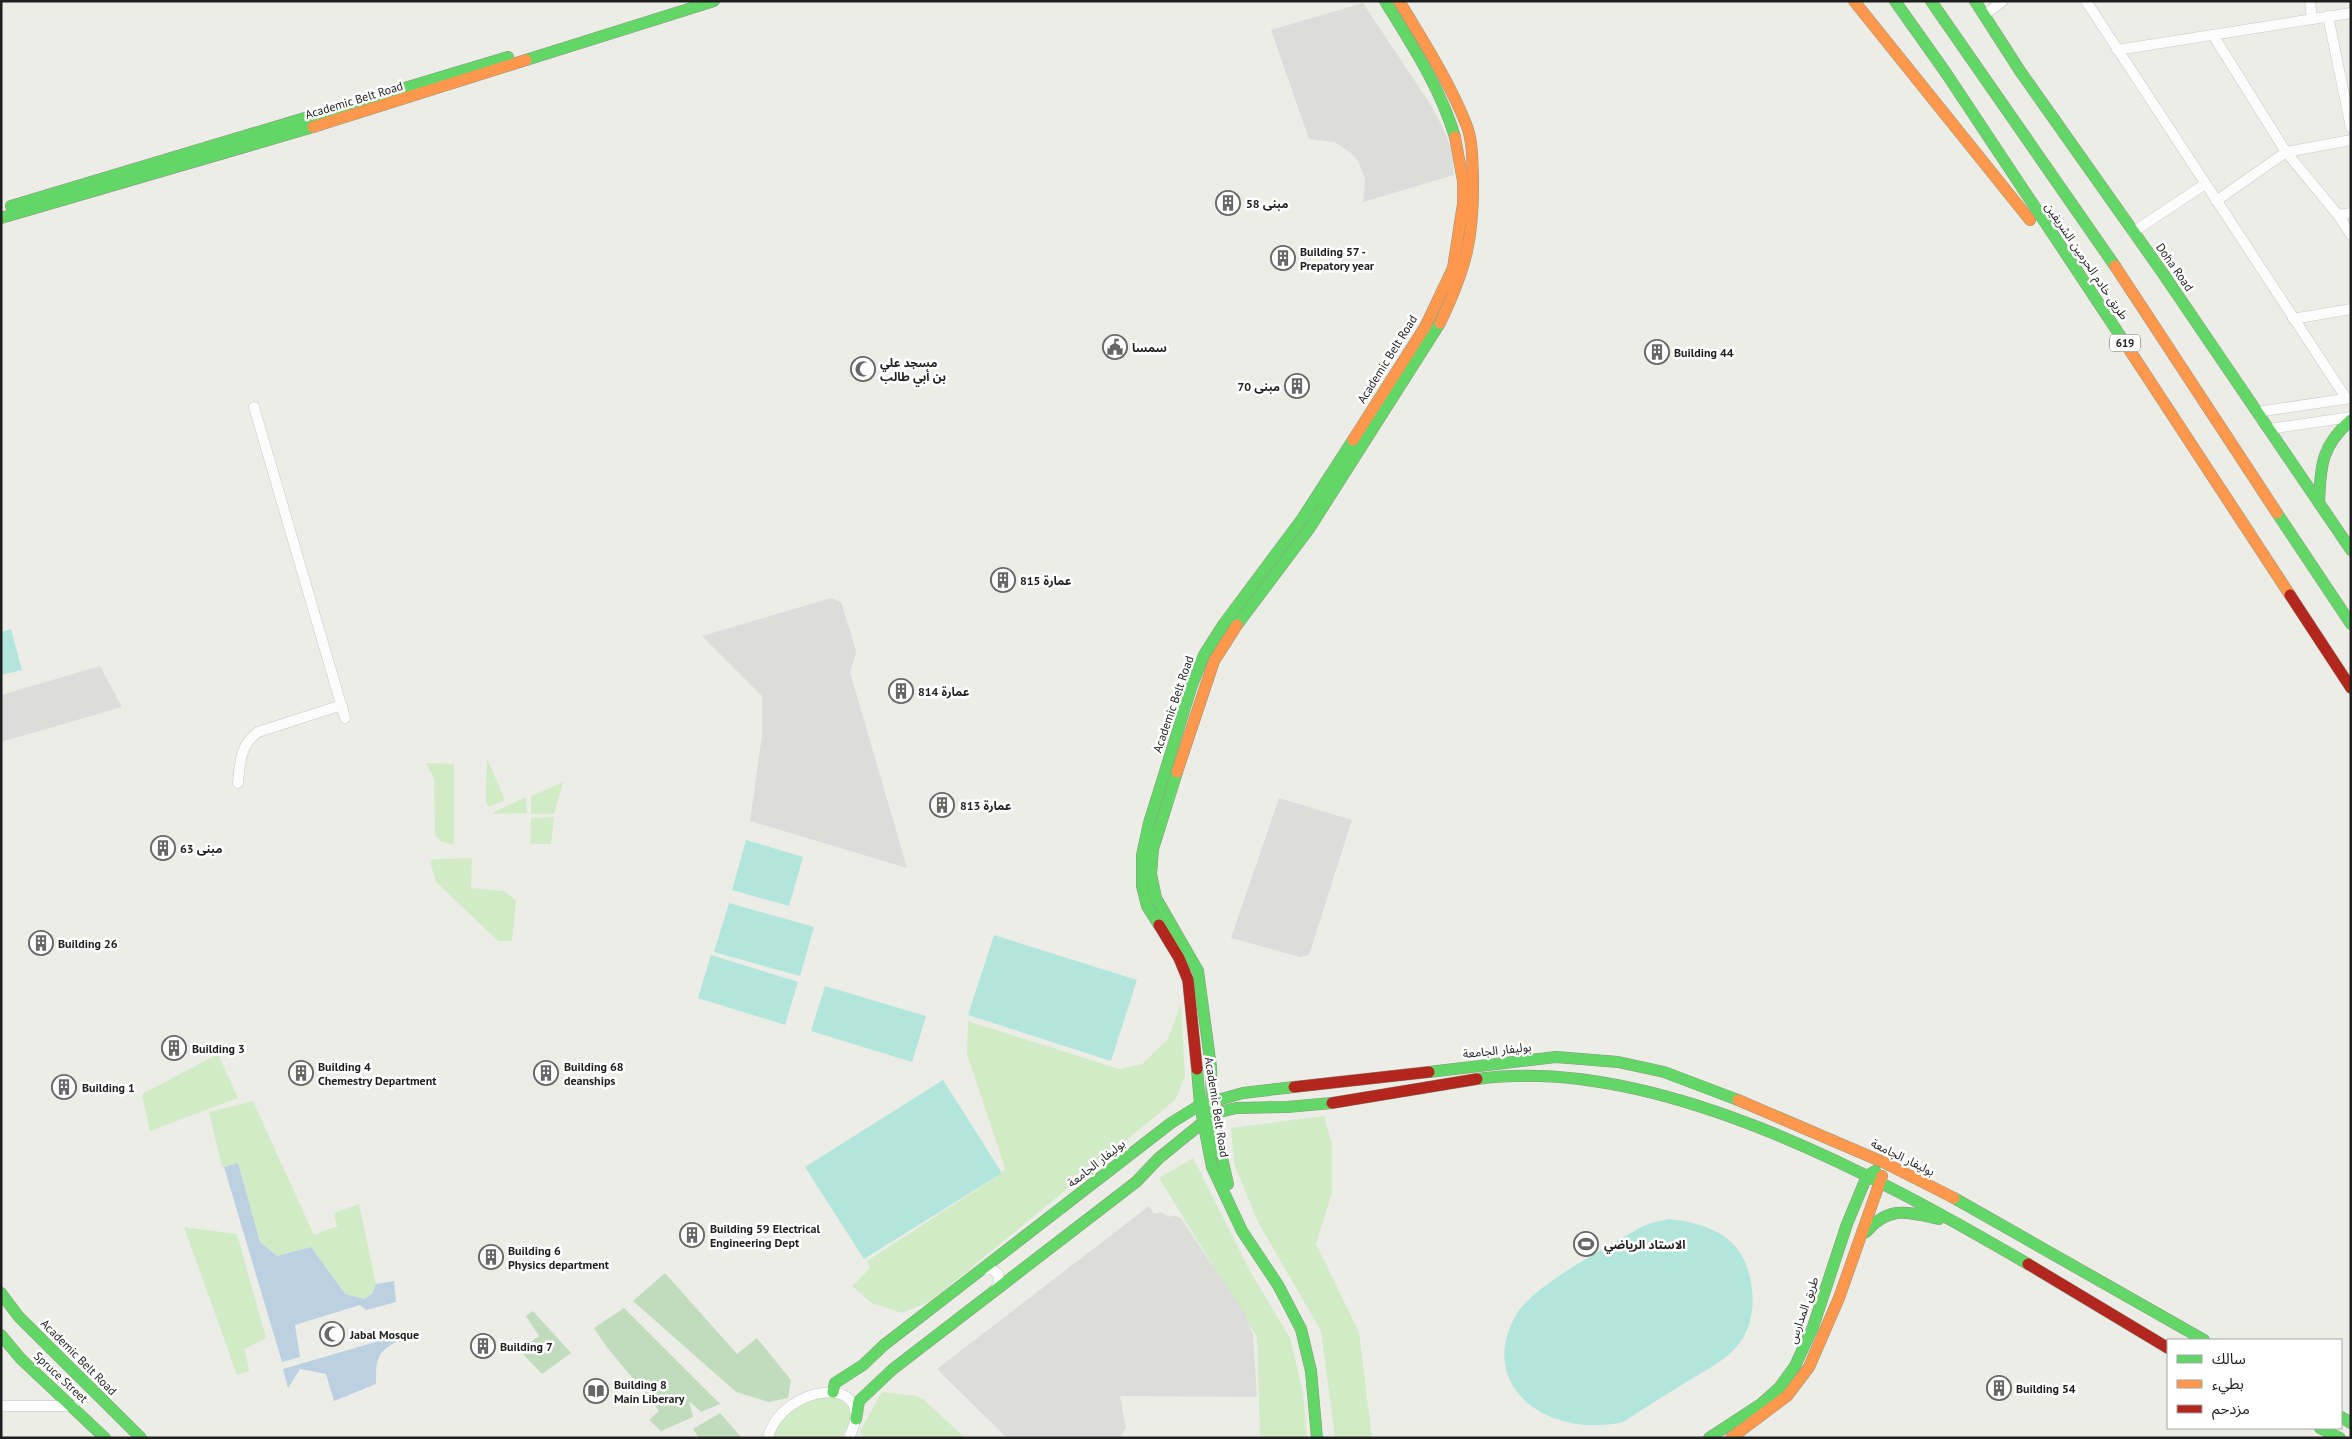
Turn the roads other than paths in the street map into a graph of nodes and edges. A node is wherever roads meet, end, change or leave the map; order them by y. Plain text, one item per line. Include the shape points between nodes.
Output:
1 (693, 1) edge
2 (714, 1) edge
3 (1385, 1) edge
4 (1399, 1) edge
5 (1854, 1) edge
6 (1895, 1) edge
7 (1931, 1) edge
8 (1975, 1) edge
9 (2002, 1) edge
10 (2086, 1) edge
11 (2310, 1) edge
12 (2351, 13) edge
13 (1984, 15) junction
14 (2328, 16) junction
15 (2312, 19) junction
16 (2213, 34) junction
17 (2117, 50) junction
18 (1983, 54) dead end
19 (2351, 128) edge
20 (2351, 140) edge
21 (2286, 152) junction
22 (2205, 184) junction
23 (2216, 201) junction
24 (1, 209) edge
25 (2351, 213) edge
26 (2338, 215) junction
27 (1, 218) edge
28 (2134, 232) junction
29 (2094, 235) junction
30 (2351, 235) edge
31 (2351, 309) edge
32 (2293, 319) junction
33 (2132, 353) junction
34 (2348, 398) edge
35 (254, 407) dead end
36 (2257, 412) junction
37 (2351, 418) edge
38 (2269, 429) junction
39 (2319, 503) junction
40 (2351, 550) edge
41 (2351, 624) edge
42 (2351, 688) edge
43 (342, 705) junction
44 (345, 718) dead end
45 (238, 783) dead end
46 (1556, 1057) junction
47 (1556, 1076) junction
48 (1206, 1103) junction
49 (1208, 1118) junction
50 (1885, 1163) junction
51 (1867, 1176) junction
52 (1880, 1184) junction
53 (1957, 1223) junction
54 (1859, 1243) junction
55 (979, 1270) junction
56 (995, 1290) junction
57 (1, 1294) edge
58 (1, 1306) edge
59 (1, 1335) edge
60 (2202, 1339) edge
61 (2167, 1347) edge
62 (834, 1392) junction
63 (1, 1406) edge
64 (74, 1406) junction
65 (856, 1419) junction
66 (2322, 1429) edge
67 (105, 1438) edge
68 (131, 1438) edge
69 (141, 1438) edge
70 (768, 1438) edge
71 (849, 1438) edge
72 (1317, 1438) edge
73 (1324, 1438) edge
74 (1709, 1438) edge
75 (1731, 1438) edge
76 (2340, 1438) edge

1 - 24 main road, Academic Belt Road
2 - 27 main road, Academic Belt Road via 316,126
3 - 48 main road, Academic Belt Road via 1431,76 1450,118 1463,181 1459,240 1448,282 1424,327 1292,534 1204,655 1149,823 1142,856 1142,886 1147,906 1179,958 1188,980
4 - 48 main road, Academic Belt Road via 1444,77 1467,126 1473,175 1470,242 1458,286 1436,331 1309,529 1230,633 1214,661 1158,832 1152,861 1156,898 1198,971 1211,1067
5 - 33 main road
6 - 33 main road, طريق خادم الحرمين الشريفين / 619
7 - 29 main road, طريق خادم الحرمين الشريفين / 619
8 - 13 main road, Doha Road
9 - 13 street
10 - 17 street
11 - 15 street
12 - 14 street
13 - 28 main road, Doha Road
14 - 15 street
14 - 19 street
15 - 16 street
16 - 17 street
16 - 21 street
17 - 22 street
18 - 29 main road
20 - 21 street
21 - 23 street
21 - 26 street
22 - 23 street
22 - 28 street
23 - 32 street
25 - 26 street
26 - 30 street
28 - 36 main road, Doha Road
29 - 41 main road, طريق خادم الحرمين الشريفين / 619
31 - 32 street
32 - 34 street
33 - 42 main road, طريق خادم الحرمين الشريفين / 619
34 - 36 street
35 - 43 street
36 - 38 main road, Doha Road
37 - 38 street
37 - 39 main road via 2326,445
38 - 39 main road, Doha Road
39 - 40 main road, Doha Road
43 - 44 street
43 - 45 street via 253,735 242,750
46 - 47 main road
46 - 48 main road, بوليفار الجامعة via 1243,1093
46 - 50 main road, بوليفار الجامعة via 1618,1062 1664,1072 1769,1112
47 - 49 main road via 1470,1080 1352,1100 1221,1110
47 - 51 main road via 1642,1089 1686,1101 1789,1140
48 - 49 main road, Academic Belt Road
48 - 55 main road, بوليفار الجامعة via 1171,1123
49 - 56 main road via 1159,1158 1136,1182
49 - 72 main road, Academic Belt Road via 1212,1167 1242,1231 1278,1285 1300,1329 1311,1371
49 - 73 main road, Academic Belt Road via 1231,1194 1295,1302 1310,1336
50 - 51 main road
50 - 52 main road
50 - 60 main road, بوليفار الجامعة via 1987,1215
51 - 52 main road
51 - 74 main road, طريق المدارس via 1808,1340 1796,1364 1764,1402
52 - 53 main road
52 - 54 main road
53 - 54 main road via 1909,1213 1887,1214 1875,1220
53 - 61 main road
54 - 75 main road via 1809,1367 1787,1396
55 - 56 street via 990,1268 998,1274
55 - 62 main road, بوليفار الجامعة via 863,1365 835,1383
56 - 65 main road via 878,1382 859,1401
57 - 69 main road, Academic Belt Road via 19,1317
58 - 68 main road, Academic Belt Road
59 - 64 main road, Spruce Street via 21,1359
62 - 65 street via 848,1396 854,1405
62 - 70 street via 813,1394 790,1405 775,1420
63 - 64 street
64 - 67 main road, Spruce Street
65 - 71 street
66 - 76 main road

